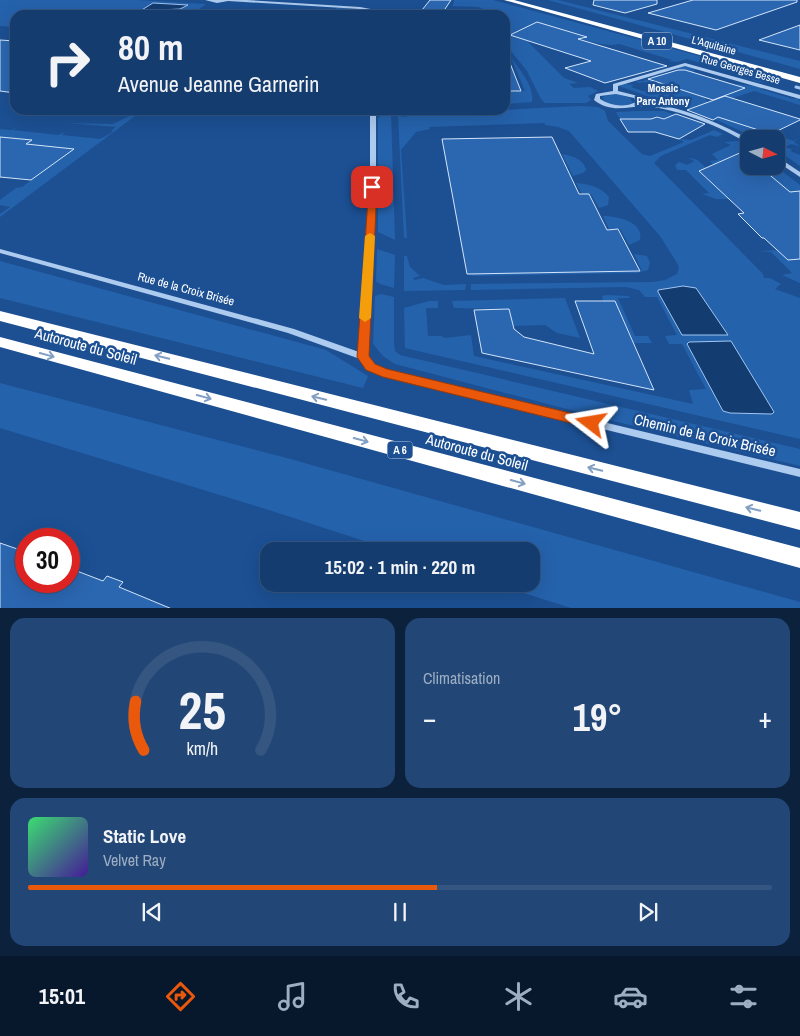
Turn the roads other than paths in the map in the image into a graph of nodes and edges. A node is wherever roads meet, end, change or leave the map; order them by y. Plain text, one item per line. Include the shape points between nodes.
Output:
1 (207, 0) edge
2 (228, 0) edge
3 (507, 0) edge
4 (528, 0) edge
5 (370, 10) edge
6 (800, 73) edge
7 (800, 80) edge
8 (616, 92) junction
9 (800, 97) edge
10 (639, 103) junction
11 (373, 115) edge
12 (740, 137) edge
13 (785, 164) edge
14 (800, 175) edge
15 (0, 252) edge
16 (0, 316) edge
17 (0, 342) edge
18 (363, 357) junction
19 (800, 473) edge
20 (800, 521) edge
21 (800, 558) edge

1 - 2 street
2 - 5 street
3 - 7 highway, L'Aquitaine / A 10
4 - 6 highway, L'Aquitaine / A 10
8 - 9 street, Rue Georges Besse via 615,85 677,65 694,65
8 - 10 street via 636,97
8 - 10 street via 598,95 597,100 620,107
10 - 12 street via 654,104 709,122
11 - 18 street
13 - 14 street
15 - 18 street, Rue de la Croix Brisée via 291,331
20 -> 16 highway, Autoroute du Soleil
17 -> 21 highway, Autoroute du Soleil / A 6
18 - 19 street, Chemin de la Croix Brisée via 371,367 383,373

